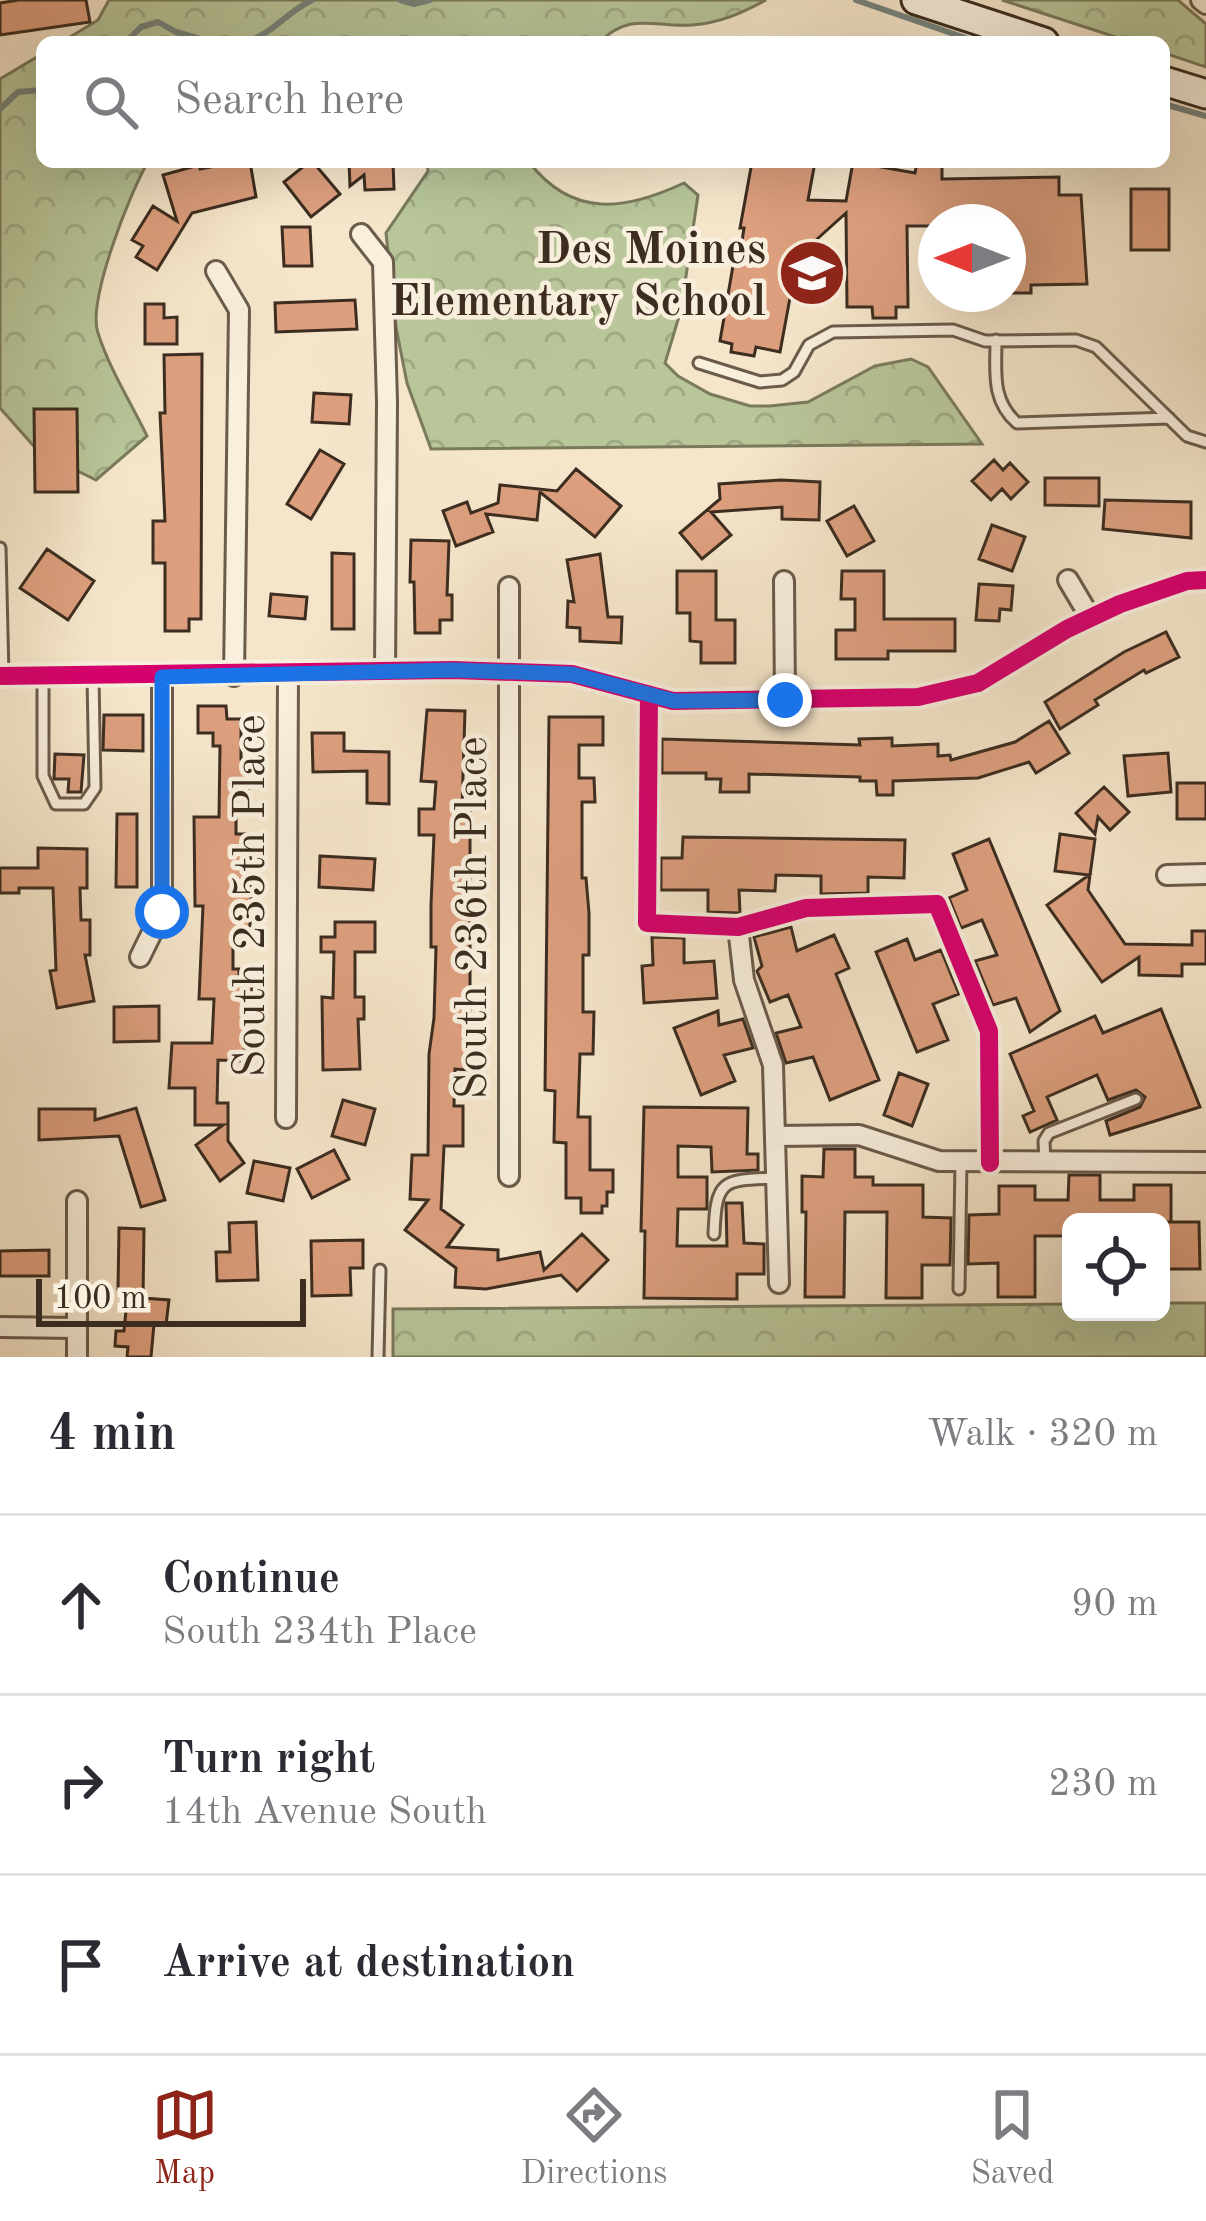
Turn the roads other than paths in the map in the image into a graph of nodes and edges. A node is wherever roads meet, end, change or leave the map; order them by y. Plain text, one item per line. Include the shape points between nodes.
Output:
1 (916, 0) edge
2 (1026, 36) edge
3 (1170, 83) edge
4 (1206, 94) edge
5 (362, 234) dead end
6 (216, 271) dead end
7 (996, 340) junction
8 (699, 363) dead end
9 (1169, 418) junction
10 (1206, 442) edge
11 (0, 548) edge
12 (1068, 580) dead end
13 (1206, 580) edge
14 (784, 581) dead end
15 (509, 587) dead end
16 (1090, 616) junction
17 (385, 672) junction
18 (289, 674) junction
19 (510, 675) junction
20 (2, 676) edge
21 (43, 676) junction
22 (93, 676) junction
23 (234, 676) junction
24 (162, 677) junction
25 (649, 696) junction
26 (785, 700) junction
27 (1206, 874) edge
28 (1168, 875) dead end
29 (738, 927) junction
30 (140, 957) dead end
31 (1136, 1099) dead end
32 (286, 1118) dead end
33 (776, 1136) junction
34 (961, 1162) junction
35 (1046, 1162) junction
36 (1206, 1162) edge
37 (990, 1163) junction
38 (508, 1176) dead end
39 (777, 1178) junction
40 (77, 1201) dead end
41 (713, 1234) dead end
42 (380, 1270) dead end
43 (779, 1283) dead end
44 (959, 1289) dead end
45 (0, 1327) edge
46 (77, 1328) junction
47 (77, 1357) edge
48 (378, 1357) edge

1 - 2 main road
3 - 4 main road
5 - 17 street via 382,262
6 - 23 street via 239,310
7 - 8 lane via 953,330 833,332 809,345 794,372 760,382
7 - 9 lane via 1096,347
7 - 9 lane via 996,387 1017,423
9 - 10 lane
11 - 20 lane
12 - 16 street
13 - 16 street
14 - 26 street
15 - 19 street, South 236th Place
16 - 26 street via 950,693
17 - 18 street
17 - 19 street
18 - 23 street
18 - 32 street, South 235th Place
19 - 25 street via 599,678
19 - 38 street, South 236th Place
20 - 21 street
21 - 22 street
21 - 22 lane via 43,776 56,804 83,804 95,788
22 - 24 street
23 - 24 street
24 - 30 street via 162,912
25 - 26 street
25 - 29 street via 647,923
27 - 28 street
29 - 33 street via 744,980 773,1065
29 - 37 street via 806,908 938,904 989,1031
31 - 35 lane via 1049,1133
33 - 34 street via 860,1135
33 - 39 street
34 - 37 street
34 - 44 lane
35 - 36 street
35 - 37 street
39 - 41 lane via 721,1185
39 - 43 street
40 - 46 street
42 - 48 lane
45 - 46 street
46 - 47 street

